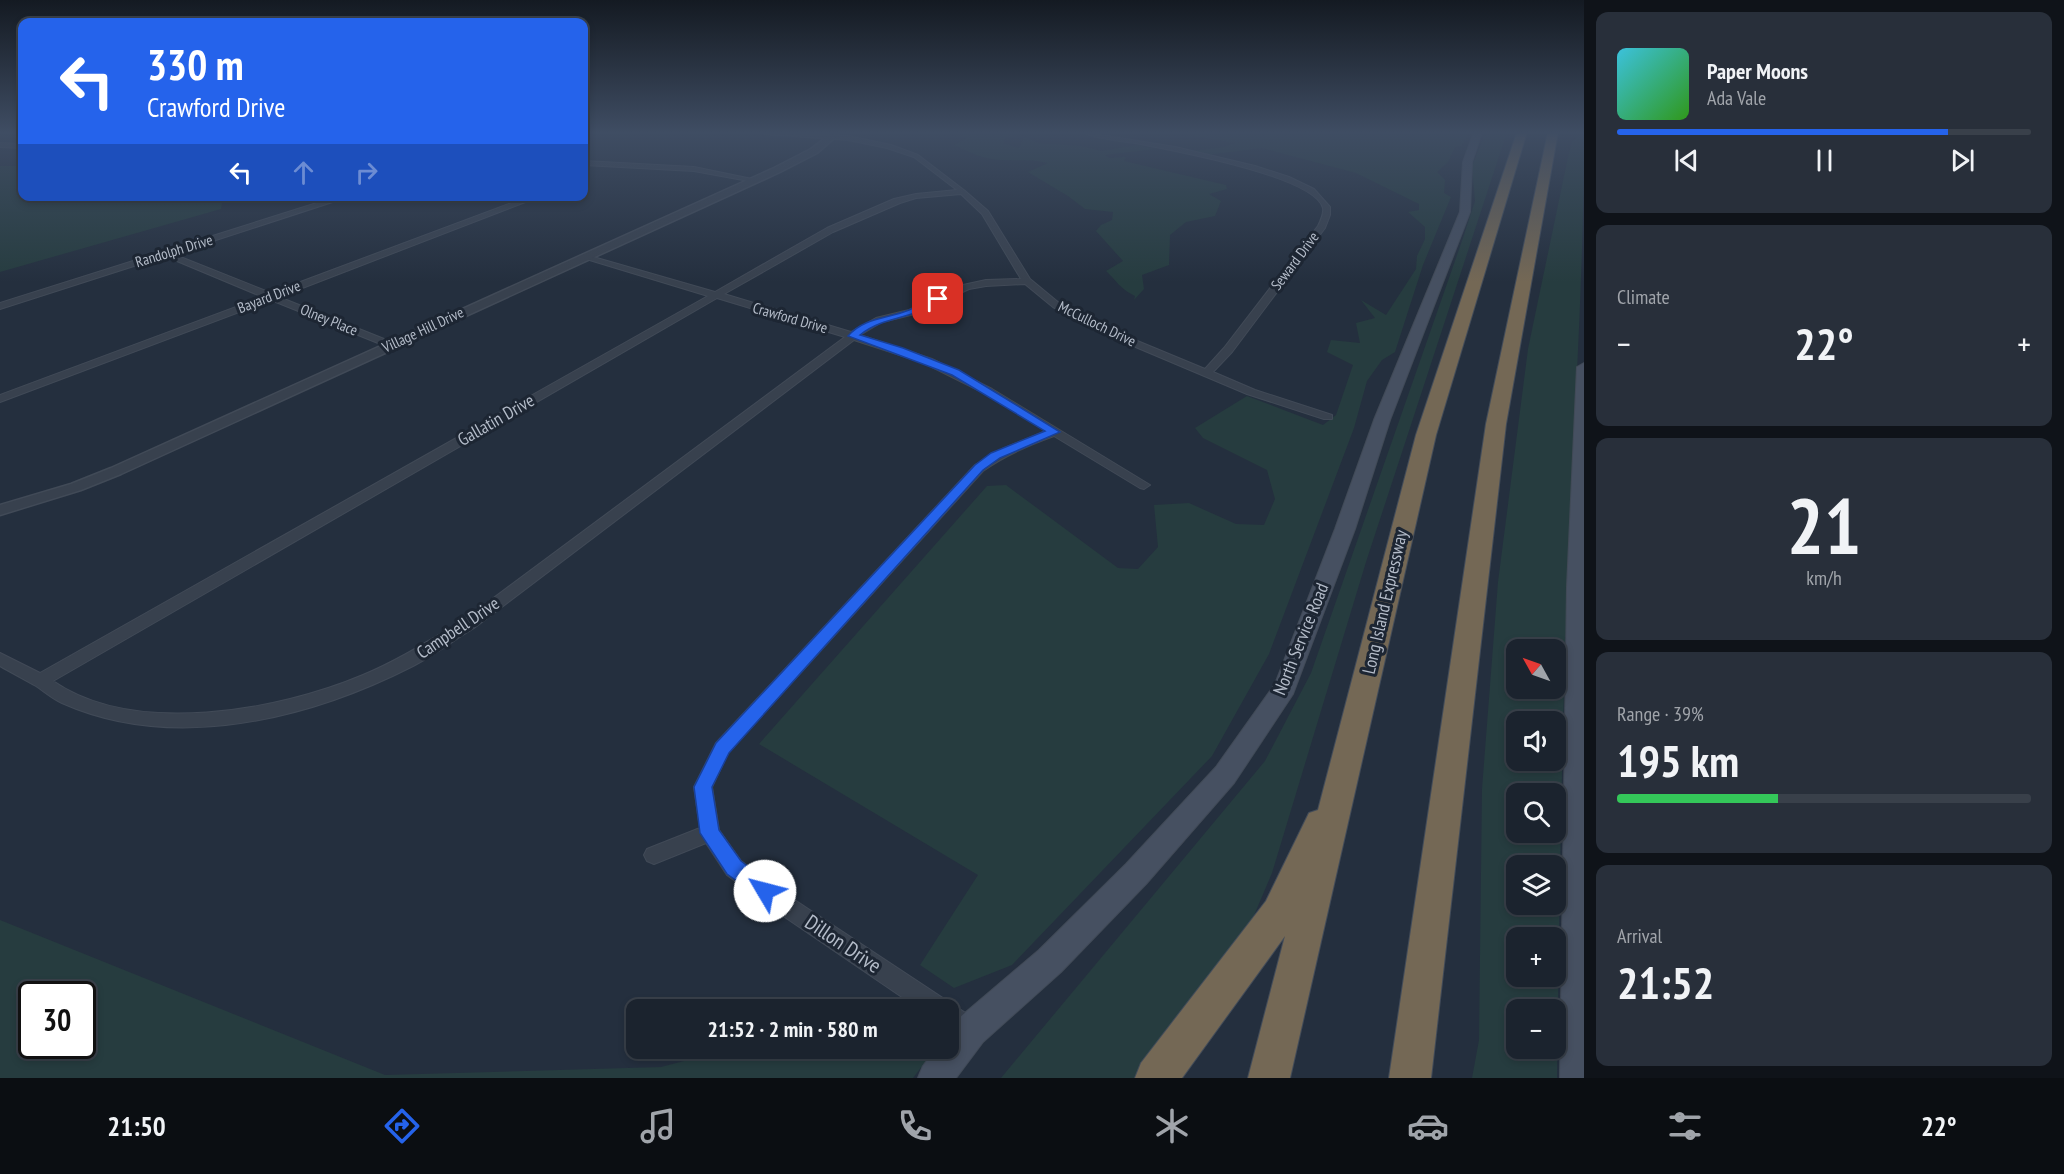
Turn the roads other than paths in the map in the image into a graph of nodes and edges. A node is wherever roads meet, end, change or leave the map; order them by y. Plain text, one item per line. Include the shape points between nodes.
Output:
1 (749, 182) edge
2 (951, 182) edge
3 (1295, 182) edge
4 (1467, 182) edge
5 (1503, 182) edge
6 (1542, 182) edge
7 (963, 192) junction
8 (332, 201) edge
9 (525, 201) edge
10 (166, 254) junction
11 (586, 256) junction
12 (1027, 280) junction
13 (713, 295) junction
14 (271, 296) junction
15 (0, 306) edge
16 (853, 336) junction
17 (391, 345) junction
18 (1584, 367) edge
19 (1207, 373) junction
20 (0, 399) edge
21 (1328, 417) dead end
22 (1054, 432) junction
23 (1144, 485) dead end
24 (0, 510) edge
25 (0, 659) edge
26 (40, 681) junction
27 (1345, 772) junction
28 (710, 833) junction
29 (654, 855) dead end
30 (925, 999) edge
31 (959, 1022) edge
32 (971, 1030) junction
33 (935, 1078) edge
34 (1156, 1078) edge
35 (1269, 1078) edge
36 (1410, 1078) edge
37 (1577, 1078) edge

1 - 11 street, Village Hill Drive
2 - 7 street, McCulloch Drive
3 - 19 street, Seward Drive via 1315,192 1325,203 1328,213 1322,226
4 - 32 main road, North Service Road via 1465,213 1382,420 1285,688 1225,775 1143,866 1050,961
5 - 27 highway, Long Island Expressway via 1426,435
6 - 36 highway via 1496,424
7 - 12 street, McCulloch Drive via 985,213
7 - 13 street, Gallatin Drive via 916,196 854,218
8 - 10 street, Randolph Drive
9 - 14 street, Bayard Drive
10 - 14 street, Olney Place
10 - 15 street, Randolph Drive
11 - 13 street, Crawford Drive
11 - 17 street, Village Hill Drive
12 - 16 street, Campbell Drive via 966,287 912,312 879,320
12 - 19 street, McCulloch Drive via 1056,305 1079,318
13 - 16 street, Crawford Drive
13 - 26 street, Gallatin Drive
14 - 17 street, Olney Place
14 - 20 street, Bayard Drive
16 - 22 street, Crawford Drive via 956,373
16 - 26 street, Campbell Drive via 469,624 406,662 331,694 272,710 216,719 162,720 70,700
17 - 24 street, Village Hill Drive via 116,471
18 - 37 main road via 1577,587
19 - 21 street, McCulloch Drive
22 - 23 street, Crawford Drive
22 - 28 street, Dillon Drive via 995,455 979,468 722,748 703,787
25 - 26 street, Campbell Drive
27 - 34 highway via 1279,914
27 - 35 highway, Long Island Expressway
28 - 29 street
28 - 30 street, Dillon Drive via 734,868
31 - 32 street
32 - 33 main road, North Service Road

